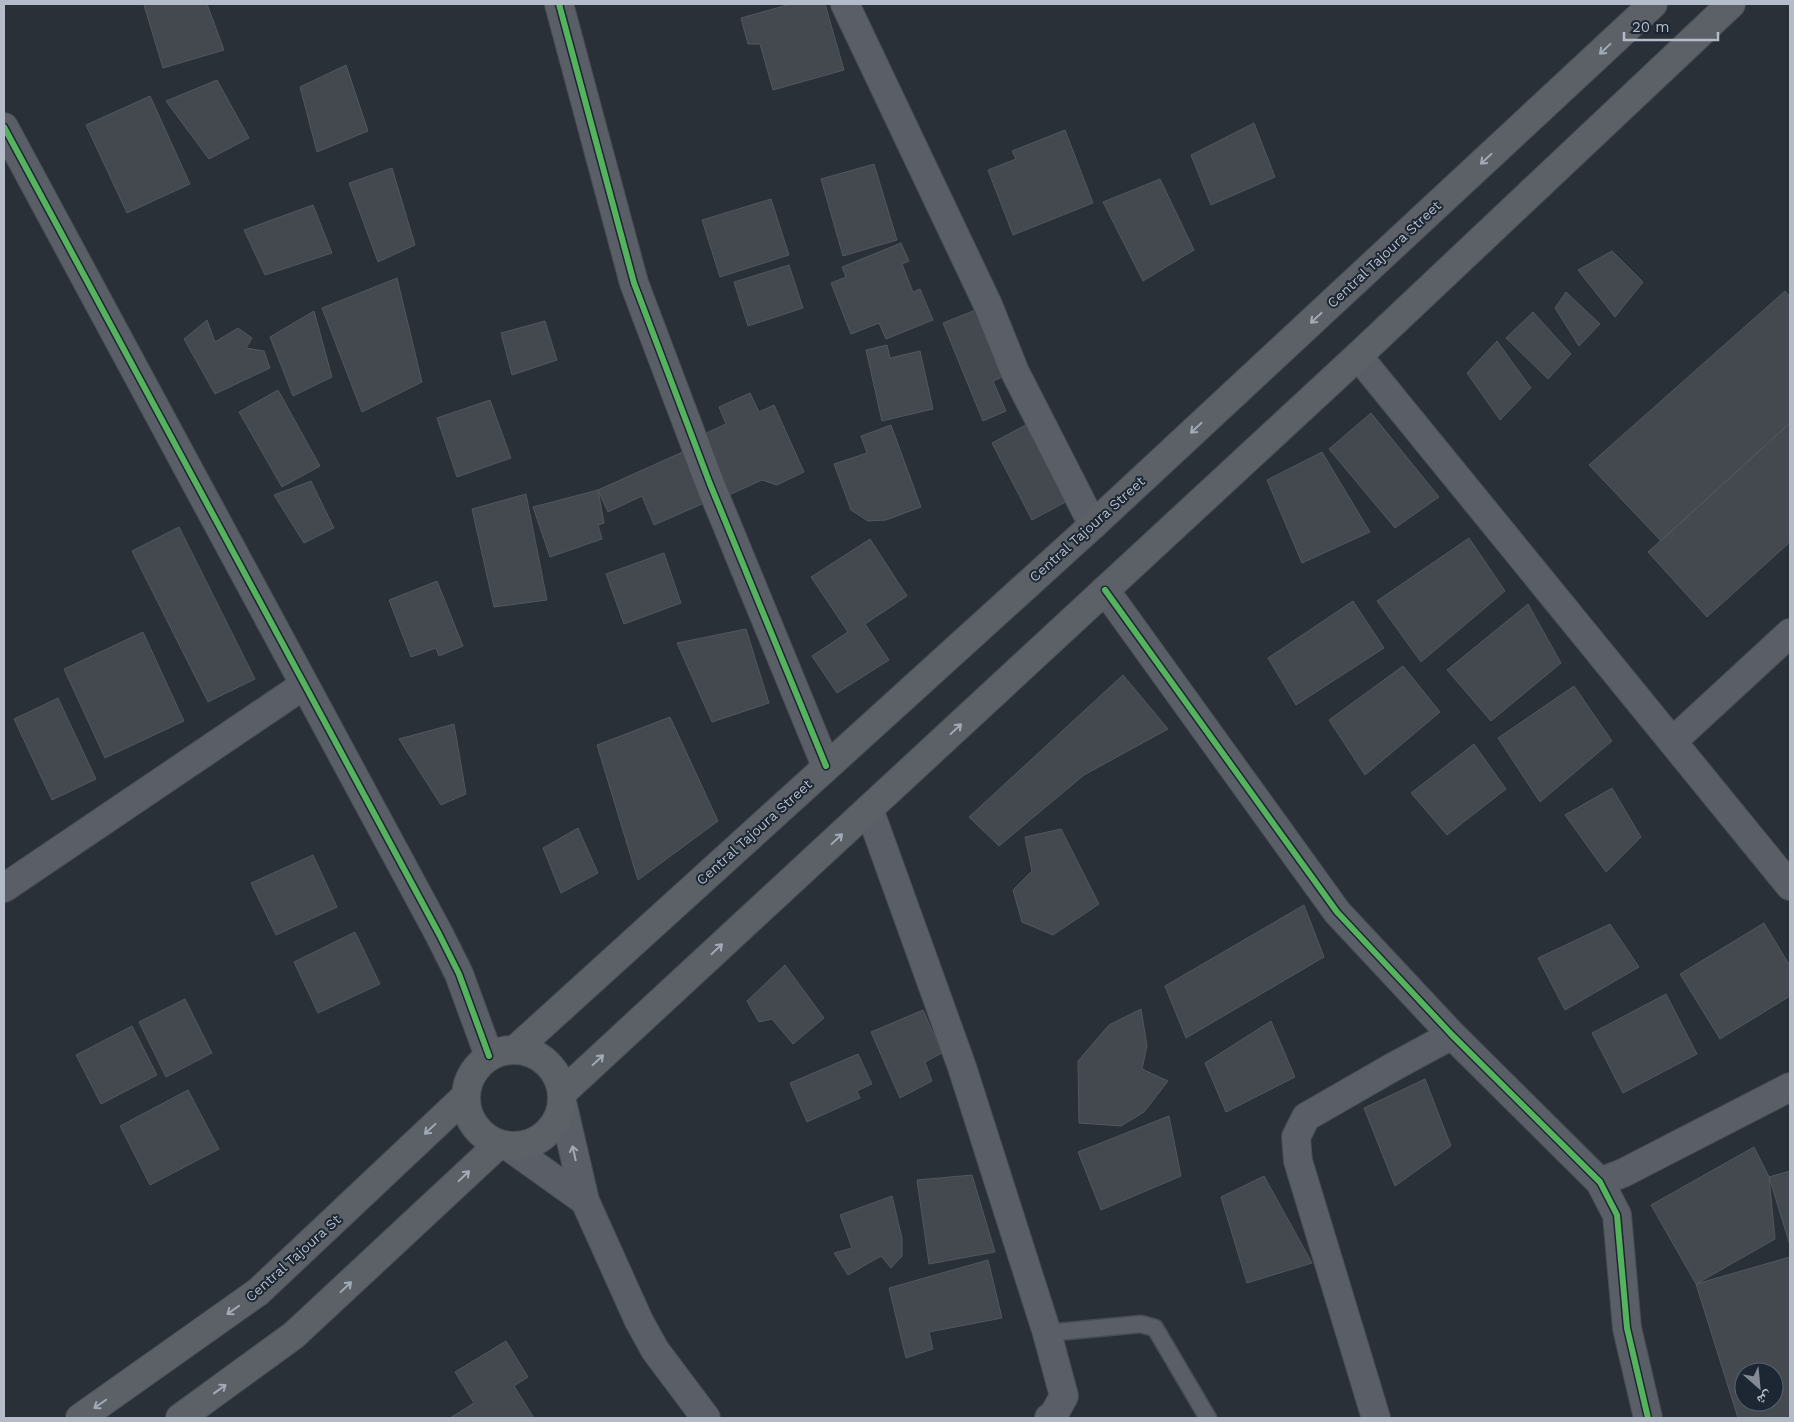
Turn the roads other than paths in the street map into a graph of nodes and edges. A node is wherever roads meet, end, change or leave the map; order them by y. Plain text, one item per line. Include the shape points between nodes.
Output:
1 (559, 4) edge
2 (845, 4) edge
3 (1654, 4) edge
4 (1731, 4) edge
5 (4, 127) edge
6 (1358, 356) junction
7 (1093, 525) junction
8 (1105, 590) junction
9 (1790, 633) edge
10 (304, 685) junction
11 (1673, 741) junction
12 (826, 766) junction
13 (869, 809) junction
14 (8, 881) edge
15 (1790, 886) edge
16 (1452, 1035) junction
17 (516, 1050) junction
18 (489, 1056) junction
19 (1790, 1087) edge
20 (466, 1096) junction
21 (562, 1097) junction
22 (504, 1145) junction
23 (1600, 1182) junction
24 (585, 1201) junction
25 (1047, 1333) junction
26 (80, 1418) edge
27 (180, 1418) edge
28 (706, 1418) edge
29 (1049, 1418) edge
30 (1208, 1418) edge
31 (1376, 1418) edge
32 (1648, 1418) edge

1 - 12 street via 634,283 710,484
2 - 7 street via 988,305 1015,372
3 -> 7 main road, Central Tajoura Street
4 - 6 main road
5 - 10 street
6 - 8 main road
6 - 11 street
7 - 12 main road, Central Tajoura Street
13 -> 8 main road
8 - 16 street via 1337,912
9 - 11 street
10 - 14 street via 114,814
10 - 18 street via 459,974
11 - 15 street
12 - 17 main road, Central Tajoura Street
21 -> 13 main road
13 - 25 street via 962,1067
16 - 23 street
16 - 31 street via 1306,1117 1296,1137 1298,1161
17 - 18 main road
17 - 21 main road via 533,1053 547,1062 558,1076
18 - 20 main road via 472,1073
19 - 23 street
20 - 22 main road via 474,1125 485,1137
20 -> 26 main road, Central Tajoura St via 258,1292
21 - 22 main road via 557,1120 545,1135 528,1144
24 -> 21 street
22 - 24 street
27 -> 22 main road via 294,1335
23 - 32 street via 1617,1215 1627,1328
24 - 28 street via 655,1350
25 - 29 street via 1064,1396
25 - 30 lane via 1141,1324 1155,1328

